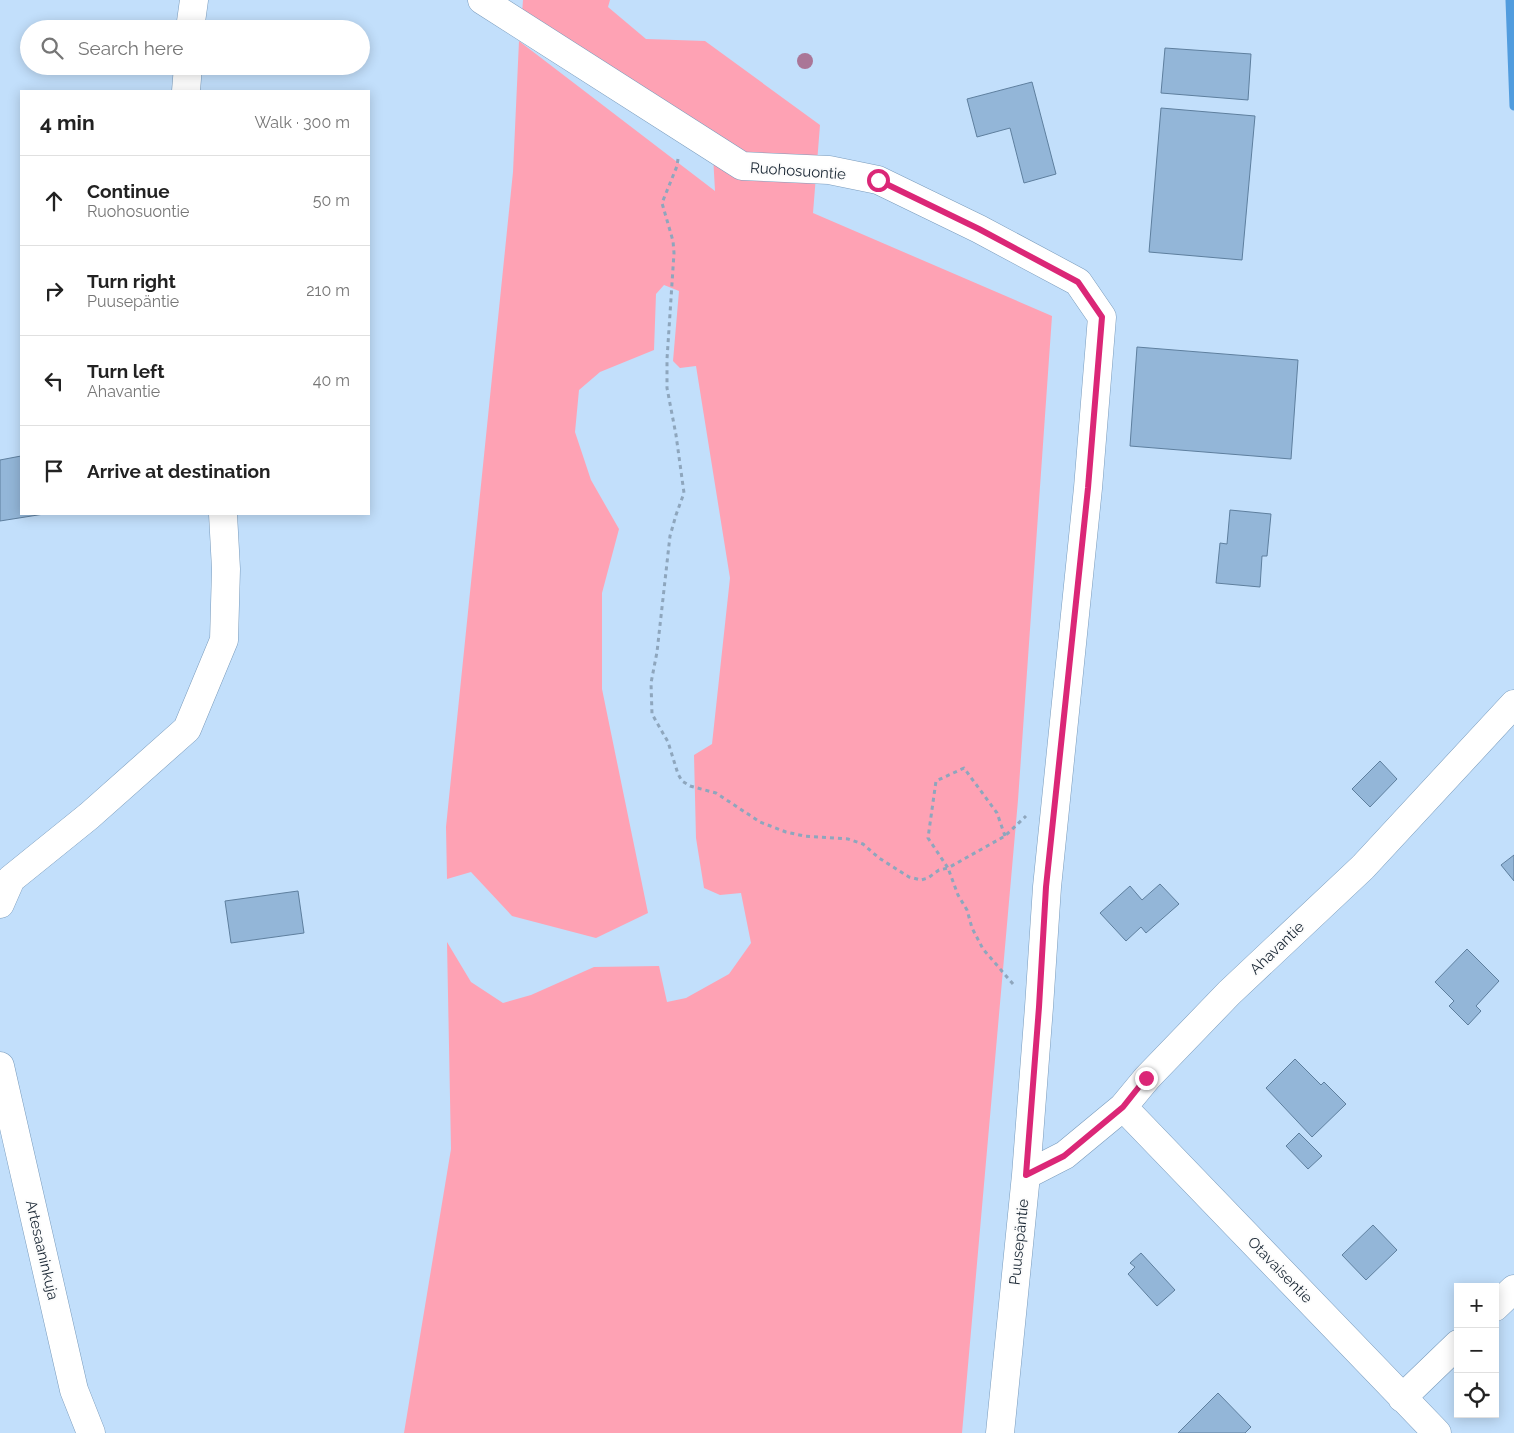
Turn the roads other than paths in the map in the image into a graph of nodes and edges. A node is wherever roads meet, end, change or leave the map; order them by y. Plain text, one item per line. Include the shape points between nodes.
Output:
1 (194, 0) edge
2 (482, 0) edge
3 (191, 20) edge
4 (187, 75) edge
5 (186, 90) edge
6 (1078, 282) joint
7 (223, 515) edge
8 (1514, 704) edge
9 (0, 904) edge
10 (0, 1066) edge
11 (1123, 1107) junction
12 (1026, 1175) junction
13 (1514, 1289) edge
14 (1499, 1303) edge
15 (1454, 1348) edge
16 (1402, 1398) junction
17 (91, 1433) edge
18 (1000, 1433) edge
19 (1437, 1433) edge

1 - 3 street
2 - 6 street, Ruohosuontie via 742,166 829,170 878,180
4 - 5 street
6 - 12 street, Puusepäntie via 1102,317 1088,488 1046,887
7 - 9 street via 226,569 224,640 187,729 11,878
8 - 11 street, Ahavantie via 1363,866 1230,993 1146,1078
10 - 17 street, Artesaaninkuja via 74,1390
11 - 12 street, Ahavantie via 1064,1156
11 - 16 street, Otavaisentie
12 - 18 street, Puusepäntie
13 - 14 street
15 - 16 street
16 - 19 street, Otavaisentie

